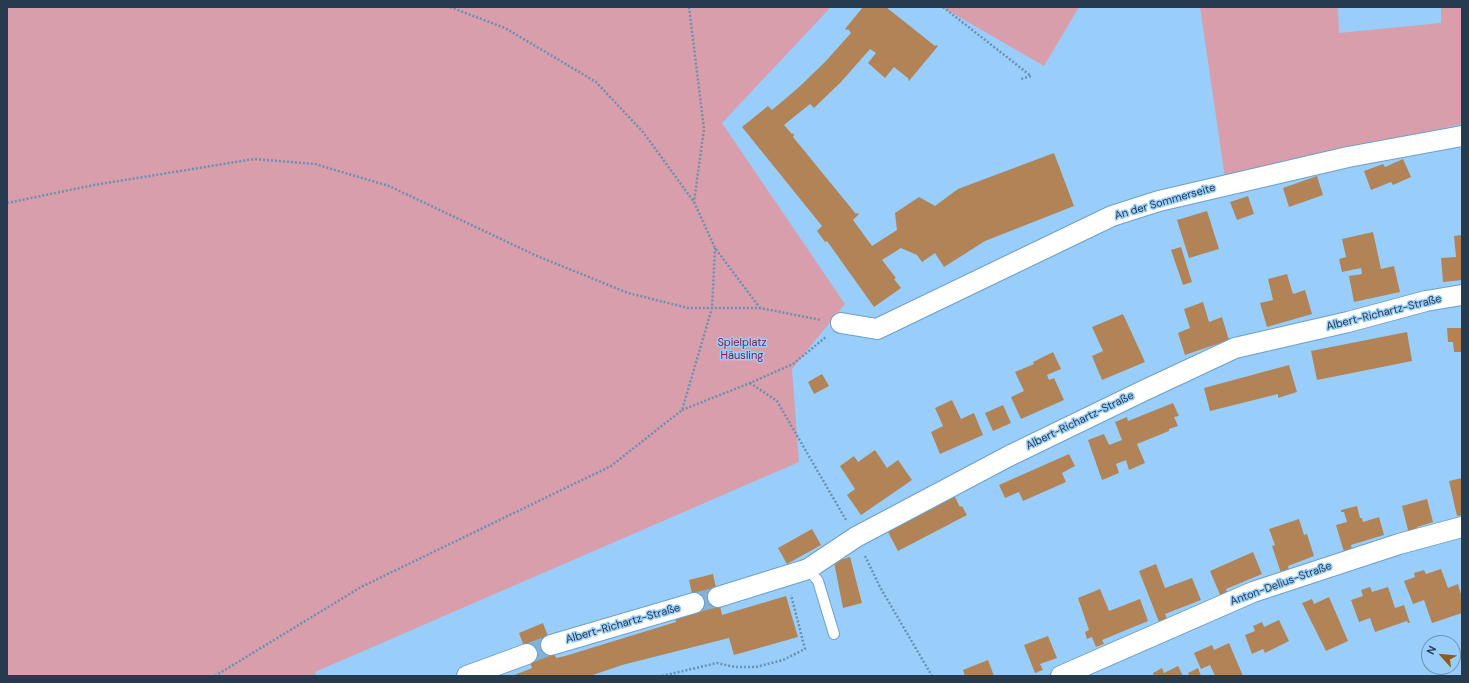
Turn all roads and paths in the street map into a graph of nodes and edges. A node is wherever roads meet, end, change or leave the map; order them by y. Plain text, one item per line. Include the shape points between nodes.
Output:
1 (450, 7) edge
2 (689, 7) edge
3 (944, 7) edge
4 (1021, 79) dead end
5 (1462, 136) edge
6 (694, 202) junction
7 (7, 203) edge
8 (715, 248) junction
9 (1462, 295) edge
10 (712, 308) junction
11 (760, 308) junction
12 (841, 323) junction
13 (750, 383) junction
14 (682, 410) junction
15 (813, 462) dead end
16 (1462, 527) edge
17 (808, 569) junction
18 (786, 576) junction
19 (880, 587) dead end
20 (718, 597) tunnel mouth
21 (694, 603) tunnel mouth
22 (834, 634) dead end
23 (551, 645) tunnel mouth
24 (527, 654) tunnel mouth
25 (215, 676) edge
26 (467, 676) edge
27 (662, 676) edge
28 (932, 676) edge
29 (1061, 676) edge

1 - 6 path via 505,28 596,82 643,132
2 - 6 path via 704,130
3 - 4 path via 1031,76
5 - 12 street, An der Sommerseite via 1348,157 1159,201 1112,216 877,329
6 - 8 path
7 - 10 path via 94,185 254,159 315,164 389,186 537,256 628,294 688,308
8 - 10 path
8 - 11 path
9 - 17 street, Albert-Richartz-Straße via 1426,301 1235,348 1009,456 856,537
10 - 11 path
10 - 14 path
11 - 12 path
12 - 13 path via 793,364
13 - 14 path
13 - 15 path via 777,401
14 - 25 path via 611,466 361,587
16 - 29 street, Anton-Delius-Straße via 1399,544 1253,592
17 - 18 street, Albert-Richartz-Straße
17 - 22 lane via 818,581
18 - 20 street, Albert-Richartz-Straße
18 - 27 path via 805,649 783,660 756,667 735,667 717,663
19 - 28 path
21 - 23 street, Albert-Richartz-Straße
24 - 26 street

